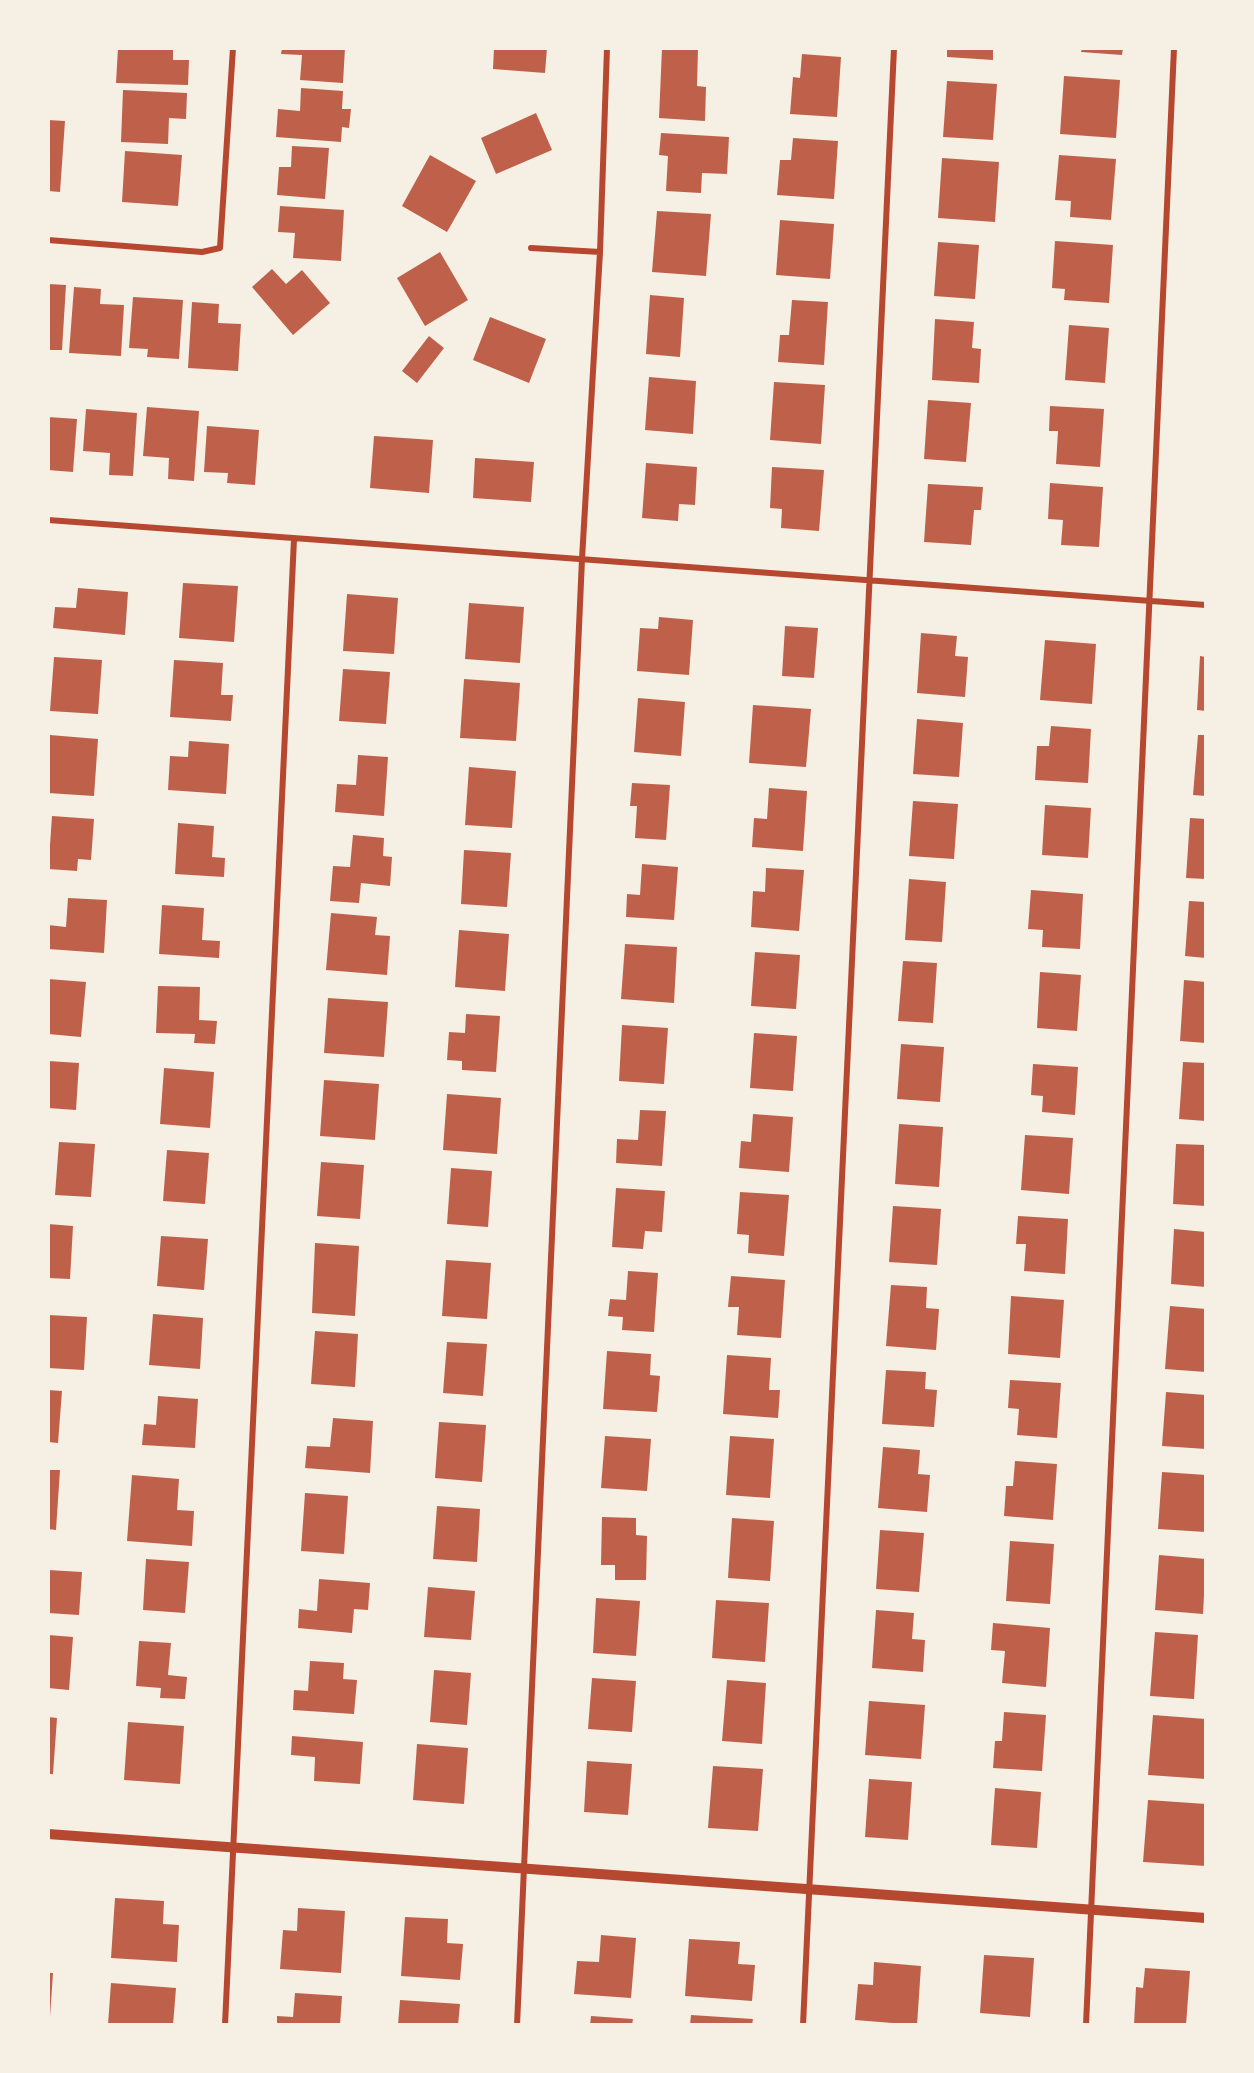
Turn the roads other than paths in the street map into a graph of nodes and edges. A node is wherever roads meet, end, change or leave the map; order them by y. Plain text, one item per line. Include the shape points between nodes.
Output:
1 (232, 48) edge
2 (607, 48) edge
3 (894, 48) edge
4 (1174, 48) edge
5 (48, 240) edge
6 (531, 248) dead end
7 (600, 252) junction
8 (48, 520) edge
9 (294, 539) junction
10 (582, 560) junction
11 (871, 580) junction
12 (1150, 601) junction
13 (1206, 605) edge
14 (48, 1834) edge
15 (233, 1848) junction
16 (525, 1869) junction
17 (810, 1889) junction
18 (1091, 1911) junction
19 (1206, 1918) edge
20 (225, 2025) edge
21 (517, 2025) edge
22 (803, 2025) edge
23 (1086, 2025) edge

1 - 5 street via 220,249 202,252
2 - 7 street
3 - 11 street
4 - 12 street
6 - 7 street
7 - 10 street
8 - 9 street
9 - 10 street
9 - 15 street
10 - 11 street
10 - 16 street
11 - 12 street
11 - 17 street
12 - 13 street
12 - 18 street
14 - 15 street
15 - 16 street
15 - 20 street
16 - 17 street
16 - 21 street
17 - 18 street
17 - 22 street
18 - 19 street
18 - 23 street

